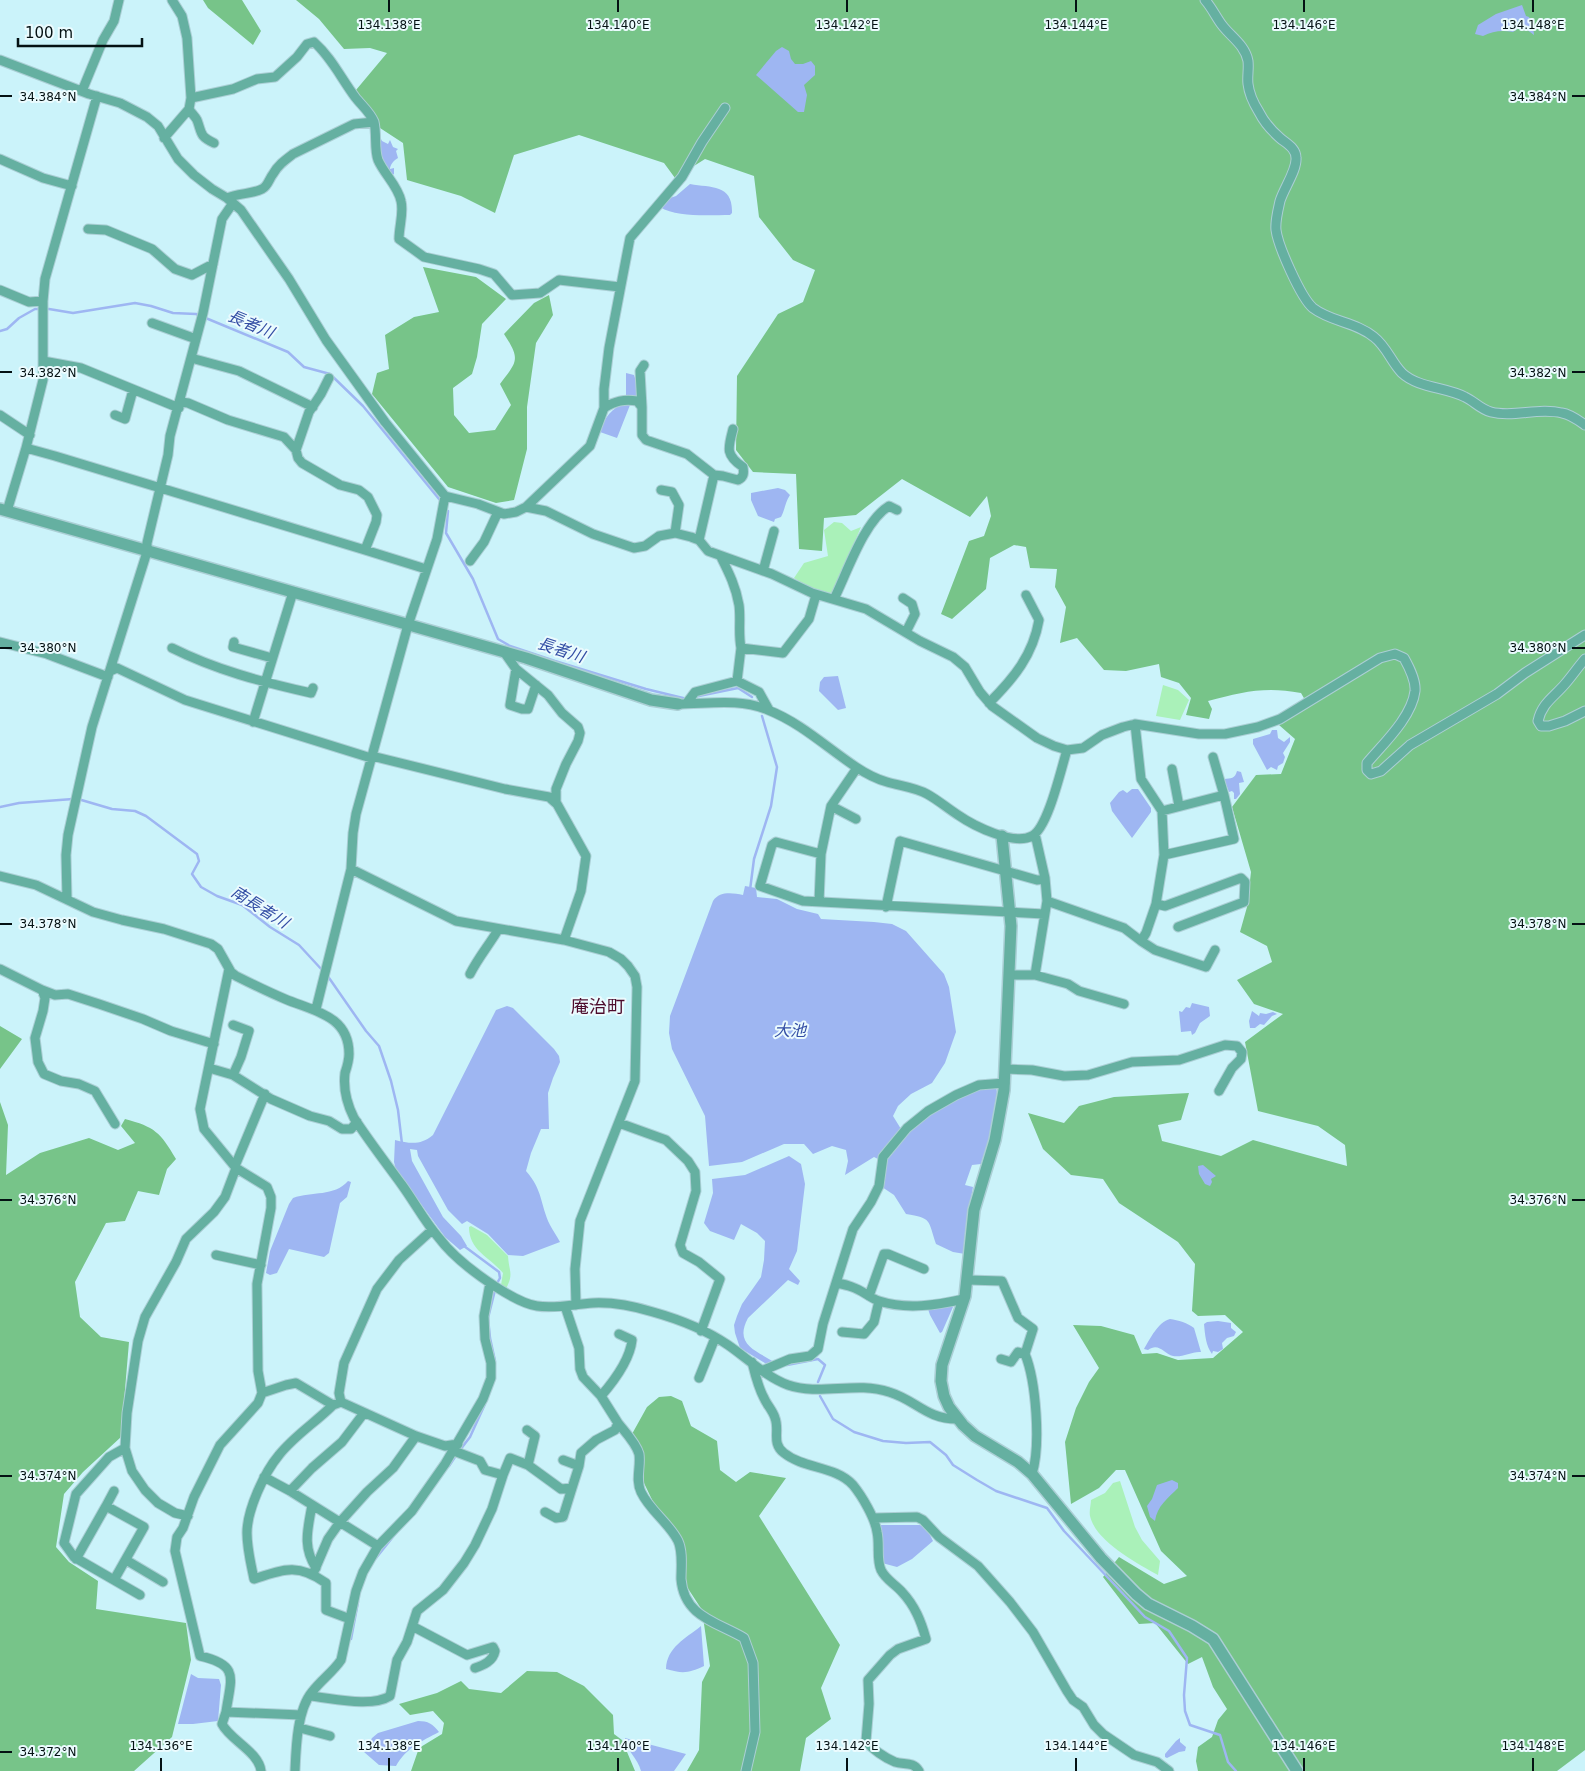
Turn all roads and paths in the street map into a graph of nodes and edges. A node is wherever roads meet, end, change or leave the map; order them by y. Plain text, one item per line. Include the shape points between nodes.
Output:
1 (119, 0) edge
2 (172, 0) edge
3 (1205, 0) edge
4 (0, 60) edge
5 (82, 91) junction
6 (97, 96) junction
7 (192, 98) junction
8 (725, 108) dead end
9 (189, 110) junction
10 (374, 122) junction
11 (164, 138) junction
12 (214, 143) dead end
13 (0, 159) edge
14 (72, 186) junction
15 (230, 201) junction
16 (88, 229) dead end
17 (213, 264) junction
18 (620, 287) junction
19 (0, 290) edge
20 (43, 306) junction
21 (152, 323) dead end
22 (196, 339) junction
23 (192, 358) junction
24 (43, 361) junction
25 (644, 365) dead end
26 (329, 378) dead end
27 (133, 390) junction
28 (180, 405) junction
29 (313, 407) junction
30 (642, 407) junction
31 (604, 408) junction
32 (115, 415) dead end
33 (0, 416) edge
34 (1585, 425) edge
35 (733, 429) dead end
36 (30, 435) junction
37 (26, 448) junction
38 (296, 450) junction
39 (714, 475) junction
40 (160, 487) junction
41 (661, 490) dead end
42 (445, 496) junction
43 (526, 507) junction
44 (4, 510) edge
45 (897, 510) dead end
46 (498, 512) junction
47 (774, 531) dead end
48 (675, 532) junction
49 (699, 540) junction
50 (365, 550) junction
51 (147, 552) junction
52 (721, 557) junction
53 (470, 561) dead end
54 (426, 569) junction
55 (763, 571) junction
56 (293, 592) junction
57 (816, 595) junction
58 (1026, 595) dead end
59 (903, 598) dead end
60 (834, 599) junction
61 (408, 624) junction
62 (906, 632) junction
63 (1585, 635) edge
64 (0, 642) edge
65 (234, 642) dead end
66 (172, 648) dead end
67 (741, 648) junction
68 (504, 652) junction
69 (272, 658) junction
70 (1585, 659) edge
71 (516, 669) junction
72 (109, 674) junction
73 (737, 681) junction
74 (265, 683) junction
75 (536, 685) junction
76 (313, 688) dead end
77 (686, 701) junction
78 (989, 703) junction
79 (769, 710) junction
80 (1585, 711) edge
81 (253, 722) junction
82 (1135, 724) junction
83 (1067, 750) junction
84 (1213, 756) dead end
85 (372, 757) junction
86 (857, 768) junction
87 (1172, 769) dead end
88 (1224, 795) junction
89 (556, 803) junction
90 (831, 806) junction
91 (1179, 806) junction
92 (1162, 811) junction
93 (856, 819) dead end
94 (1035, 834) junction
95 (1002, 836) junction
96 (821, 854) junction
97 (1164, 855) junction
98 (351, 869) junction
99 (1005, 870) junction
100 (0, 876) edge
101 (1045, 879) junction
102 (67, 900) junction
103 (1047, 901) junction
104 (819, 902) junction
105 (1156, 904) junction
106 (886, 907) junction
107 (1010, 912) junction
108 (1044, 914) junction
109 (1178, 927) dead end
110 (498, 930) junction
111 (564, 940) junction
112 (1141, 940) junction
113 (1215, 950) dead end
114 (0, 969) edge
115 (229, 969) junction
116 (470, 974) dead end
117 (1036, 975) junction
118 (1009, 976) junction
119 (42, 990) junction
120 (1124, 1004) dead end
121 (316, 1009) junction
122 (233, 1025) dead end
123 (214, 1044) junction
124 (209, 1068) junction
125 (1005, 1068) junction
126 (233, 1076) junction
127 (1004, 1083) junction
128 (1219, 1091) dead end
129 (265, 1094) junction
130 (357, 1122) junction
131 (619, 1123) junction
132 (115, 1124) dead end
133 (236, 1167) junction
134 (432, 1230) junction
135 (216, 1255) dead end
136 (262, 1265) junction
137 (924, 1269) dead end
138 (968, 1280) junction
139 (490, 1283) junction
140 (837, 1283) junction
141 (869, 1296) junction
142 (964, 1299) junction
143 (879, 1301) junction
144 (576, 1305) junction
145 (565, 1306) junction
146 (701, 1330) junction
147 (842, 1332) dead end
148 (618, 1334) dead end
149 (716, 1338) junction
150 (1025, 1354) junction
151 (1001, 1359) dead end
152 (752, 1362) junction
153 (764, 1370) junction
154 (699, 1378) dead end
155 (262, 1393) junction
156 (601, 1396) junction
157 (337, 1404) junction
158 (364, 1413) junction
159 (958, 1419) junction
160 (618, 1422) junction
161 (527, 1430) dead end
162 (416, 1436) junction
163 (456, 1447) junction
164 (125, 1448) junction
165 (563, 1460) dead end
166 (528, 1465) junction
167 (579, 1466) junction
168 (1032, 1474) junction
169 (503, 1475) junction
170 (264, 1477) junction
171 (572, 1488) junction
172 (114, 1490) dead end
173 (290, 1491) junction
174 (312, 1505) junction
175 (106, 1506) junction
176 (545, 1512) dead end
177 (188, 1516) junction
178 (873, 1518) junction
179 (340, 1522) junction
180 (378, 1546) junction
181 (76, 1558) junction
182 (126, 1560) junction
183 (314, 1571) junction
184 (114, 1580) junction
185 (163, 1582) dead end
186 (140, 1595) dead end
187 (350, 1619) junction
188 (412, 1626) junction
189 (475, 1668) dead end
190 (310, 1696) junction
191 (226, 1712) junction
192 (302, 1715) junction
193 (300, 1728) junction
194 (330, 1736) dead end
195 (261, 1771) edge
196 (295, 1771) edge
197 (746, 1771) edge
198 (919, 1771) edge
199 (1169, 1771) edge
200 (1297, 1771) edge

1 - 5 street via 114,21
2 - 7 street via 182,16 187,38
3 - 34 street via 1246,54 1250,94 1259,112 1295,153 1294,168 1280,200 1276,233 1305,300 1323,314 1374,337 1400,371 1413,380 1466,397 1477,406 1503,415 1562,412
4 - 5 street
5 - 6 street
6 - 11 street via 120,103 146,117 158,126
6 - 14 street
7 - 9 street
7 - 10 street via 275,77 307,44 314,42 324,50
8 - 18 street via 682,177 630,238
9 - 11 street
9 - 12 street via 196,118 200,133
10 - 15 street via 354,124 292,154 261,190 237,194
10 - 18 street via 377,159 401,198 400,239 424,258 494,274 512,295 540,293 559,280
11 - 15 street via 194,175
13 - 14 street
14 - 20 street via 45,279
15 - 17 street via 222,218
15 - 42 street via 241,210 268,248 364,395
16 - 17 street via 106,230 152,250 174,270 192,275
17 - 22 street
18 - 31 street via 609,348
19 - 20 street
20 - 24 street
21 - 22 street
22 - 23 street
23 - 28 street
23 - 29 street via 239,371
24 - 27 street via 81,368
24 - 36 street via 40,398
25 - 30 street via 640,371
26 - 29 street
27 - 28 street
27 - 32 street via 125,419
28 - 38 street via 284,437
28 - 40 street
29 - 38 street
30 - 31 street via 637,401 628,400 616,401
30 - 39 street via 642,435 646,440 686,454
31 - 43 street via 590,446
33 - 36 street
35 - 39 street via 729,453 732,460 743,467 744,474 738,480
36 - 37 street
37 - 40 street
37 - 44 street
38 - 50 street via 302,463 368,497 377,515
39 - 49 street
40 - 50 street
40 - 51 street
41 - 48 street via 672,492 679,504
42 - 46 street
42 - 54 street via 437,539
43 - 46 street via 516,512
43 - 48 street via 546,511 593,534 634,548
44 - 51 street
45 - 60 street via 889,506 882,510 864,534
46 - 53 street via 484,542
47 - 55 street
48 - 49 street
49 - 52 street via 708,551
50 - 54 street
51 - 56 street
51 - 72 street
52 - 55 street
52 - 67 street via 734,582
54 - 61 street
55 - 57 street
56 - 61 street
56 - 69 street
57 - 60 street
57 - 67 street via 809,619 783,652
58 - 78 street via 1039,620 1036,638 1011,681
59 - 62 street via 912,604 915,614
60 - 62 street via 866,610
61 - 68 street
61 - 85 street
62 - 78 street via 965,667
63 - 82 street via 1497,694 1410,745 1381,771 1371,774 1367,763 1400,723 1411,706 1415,690 1404,658 1395,654 1380,658 1280,719 1258,727 1225,734 1199,734
64 - 72 street
65 - 69 street via 233,647
66 - 74 street via 201,663
67 - 73 street
68 - 71 street
68 - 77 street via 651,700
69 - 74 street
70 - 80 street via 1546,701 1538,721 1541,726 1549,726
71 - 75 street
71 - 75 street via 510,705 528,709
72 - 81 street via 117,668 185,700
72 - 102 street via 92,727 68,835
73 - 77 street via 695,692
73 - 79 street via 759,692
74 - 76 street via 311,693
74 - 81 street
75 - 89 street via 578,727 580,733 556,789
77 - 79 street via 745,703
78 - 83 street via 1037,738
79 - 86 street via 794,722
81 - 85 street
82 - 83 street via 1102,735 1083,748
82 - 92 street via 1141,779
83 - 94 street via 1046,816
84 - 88 street
85 - 89 street via 549,798
85 - 98 street via 356,814
86 - 90 street
86 - 95 street via 886,782 926,793 958,816
87 - 91 street
88 - 91 street
88 - 97 street via 1234,839
89 - 111 street via 586,856 581,891
90 - 93 street
90 - 96 street
91 - 92 street
92 - 97 street
94 - 95 street via 1016,839
94 - 101 street
95 - 99 street
96 - 104 street
96 - 104 street via 776,842 772,845 760,886 803,901
97 - 105 street
98 - 110 street via 456,921
98 - 121 street
99 - 101 street via 1037,880
99 - 106 street via 900,841
99 - 107 street
100 - 102 street via 36,885
101 - 103 street
102 - 115 street via 93,912 211,944 218,949
103 - 108 street
103 - 112 street via 1124,928
104 - 106 street
105 - 109 street via 1165,906 1242,878 1245,882 1244,902
105 - 112 street
106 - 107 street
107 - 108 street
107 - 118 street
108 - 117 street
110 - 111 street
110 - 116 street
111 - 131 street via 608,952 621,959 634,976 637,987 635,1081
112 - 113 street via 1155,950 1206,967
114 - 119 street
115 - 121 street via 236,976 277,996
115 - 123 street
117 - 118 street
117 - 120 street
118 - 125 street
119 - 123 street via 55,995 68,994 143,1019 171,1032
119 - 132 street via 44,1011 34,1038 38,1062 44,1074 95,1092
121 - 130 street via 341,1027 346,1035 349,1052 345,1092
122 - 126 street via 250,1031
123 - 124 street
124 - 126 street
124 - 133 street via 200,1109 204,1129
125 - 127 street
125 - 128 street via 1064,1076 1088,1075 1132,1062 1179,1060 1225,1045 1237,1046 1242,1052 1241,1059
126 - 129 street
127 - 138 street via 1000,1120 974,1210
127 - 140 street via 979,1085 956,1095 907,1128 883,1157 879,1186 853,1229
129 - 130 street via 342,1129 351,1129
129 - 133 street
130 - 134 street
131 - 144 street via 580,1221 575,1269
131 - 146 street via 666,1140 695,1172 696,1192 680,1245 683,1253 720,1279
133 - 136 street via 267,1187 271,1197
133 - 164 street via 214,1212 186,1239 146,1317 138,1341
134 - 139 street via 451,1252
134 - 157 street via 399,1260 377,1289 344,1364
135 - 136 street
136 - 155 street via 256,1284 258,1370
137 - 141 street via 884,1254
138 - 142 street
138 - 150 street via 1002,1281 1018,1318 1033,1329
139 - 145 street via 527,1304
139 - 163 street via 484,1316 490,1378 483,1399
140 - 141 street
140 - 153 street via 818,1349 810,1356
141 - 143 street
142 - 143 street via 918,1306
142 - 159 street via 946,1349 941,1381 949,1407
143 - 147 street via 874,1322 864,1334
144 - 145 street
144 - 146 street via 609,1303 626,1306
145 - 156 street via 579,1348 583,1377
146 - 149 street
148 - 156 street via 632,1340 631,1348 613,1382
149 - 152 street
149 - 154 street
150 - 151 street via 1018,1352 1011,1362
150 - 168 street via 1030,1365 1036,1420 1036,1464
152 - 153 street
152 - 178 street via 760,1391 775,1418 780,1449 793,1458 833,1472 850,1482
153 - 159 street via 797,1388 880,1389 902,1397 936,1417
155 - 157 street via 296,1383
155 - 177 street via 258,1403 220,1445
156 - 160 street
157 - 158 street
157 - 170 street via 279,1454
158 - 162 street
158 - 173 street via 342,1442
159 - 168 street via 975,1436
160 - 167 street via 615,1430 581,1453
160 - 197 street via 638,1454 641,1492 678,1543 683,1591 689,1603 714,1625 744,1638 753,1663 755,1732
161 - 166 street via 535,1436
162 - 163 street
162 - 179 street via 393,1468
163 - 169 street via 480,1461 485,1470
163 - 180 street via 412,1511
164 - 177 street via 132,1471 145,1490 158,1504
164 - 181 street via 109,1457 76,1494 64,1543
165 - 167 street
166 - 169 street via 510,1458
166 - 171 street via 561,1489
167 - 171 street
168 - 200 street via 1101,1558 1136,1594 1213,1640
169 - 188 street via 475,1545 443,1590 417,1611
170 - 173 street
170 - 183 street via 247,1532 254,1579 292,1568
171 - 176 street via 563,1517 556,1518
172 - 175 street
173 - 174 street
174 - 179 street
174 - 183 street via 307,1538
175 - 181 street
175 - 182 street via 144,1527
177 - 191 street via 177,1537 177,1562 200,1656 218,1660 228,1668 231,1679
178 - 198 street via 878,1533 880,1569 914,1606 926,1638 898,1649 868,1680 866,1741 895,1762 912,1764
178 - 199 street via 917,1517 978,1566 1023,1617 1067,1692 1094,1725 1134,1755 1157,1762
179 - 180 street
179 - 183 street
180 - 187 street via 363,1572
181 - 184 street
182 - 184 street
182 - 185 street
183 - 187 street via 326,1582 326,1610
184 - 186 street
187 - 190 street via 341,1660
188 - 189 street via 467,1655 493,1647 494,1656
188 - 190 street via 397,1660 390,1696 383,1701
190 - 192 street
191 - 192 street
191 - 195 street via 222,1724 226,1732 246,1748
192 - 193 street
193 - 194 street
193 - 196 street

